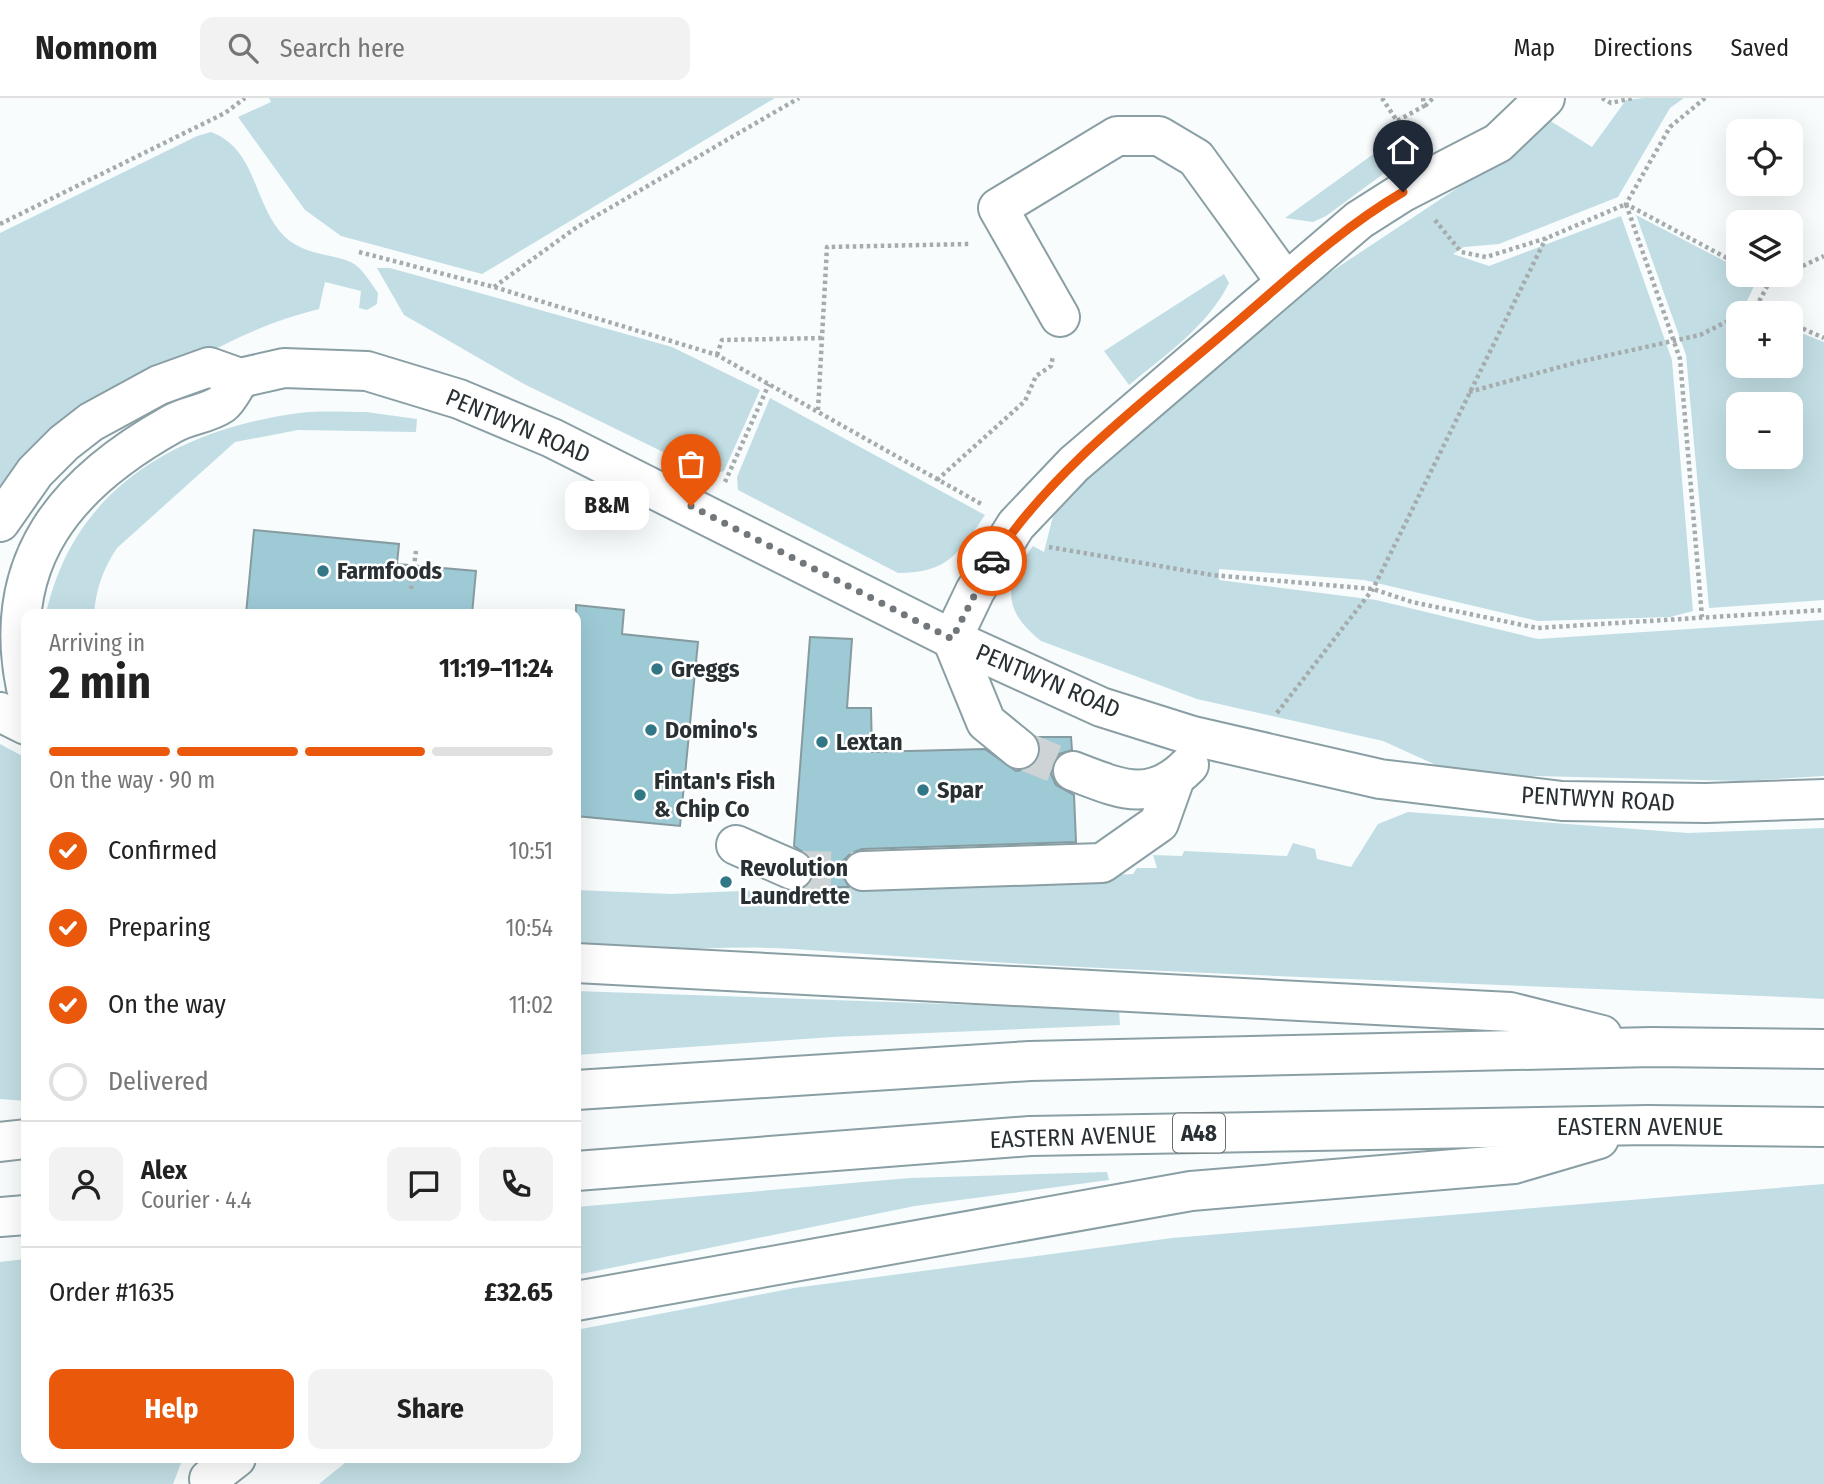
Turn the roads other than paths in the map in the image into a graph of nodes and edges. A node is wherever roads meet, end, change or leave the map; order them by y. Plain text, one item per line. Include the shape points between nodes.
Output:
1 (1545, 98) edge
2 (1285, 281) junction
3 (1060, 317) dead end
4 (240, 378) junction
5 (0, 522) edge
6 (952, 639) junction
7 (21, 664) edge
8 (0, 712) edge
9 (21, 722) edge
10 (1213, 741) junction
11 (1019, 749) tunnel mouth
12 (1073, 771) tunnel mouth
13 (1174, 781) junction
14 (1824, 799) edge
15 (736, 845) dead end
16 (793, 870) tunnel mouth
17 (863, 871) tunnel mouth
18 (581, 963) edge
19 (1652, 1047) junction
20 (1824, 1049) edge
21 (581, 1090) edge
22 (1648, 1125) junction
23 (1824, 1127) edge
24 (21, 1140) edge
25 (0, 1142) edge
26 (581, 1171) edge
27 (21, 1215) edge
28 (0, 1217) edge
29 (581, 1300) edge

1 - 2 main road via 1498,143 1359,220
2 - 3 main road via 1196,158 1159,136 1117,136 998,208
2 - 6 main road via 1074,464 1016,525
4 - 5 main road via 209,367 125,401 64,443 35,472
4 - 6 main road, PENTWYN ROAD via 284,368 367,370 459,399 709,514
4 - 7 main road via 223,404 174,422 122,454 81,488 51,528 29,570 20,611
6 - 10 main road, PENTWYN ROAD via 1101,707
6 - 11 main road via 986,722
8 - 9 main road
10 - 13 main road
10 - 14 main road, PENTWYN ROAD via 1380,779 1562,801
12 - 13 main road via 1129,792
13 - 17 main road via 1159,822 1102,863
15 - 16 main road
18 - 19 main road via 1510,1012
19 - 20 main road
19 - 21 main road via 1030,1060
22 - 23 main road, EASTERN AVENUE / A48
22 - 26 main road, EASTERN AVENUE / A48 via 1030,1136
22 - 29 main road via 1514,1164 1191,1191
24 - 25 main road
27 - 28 main road

